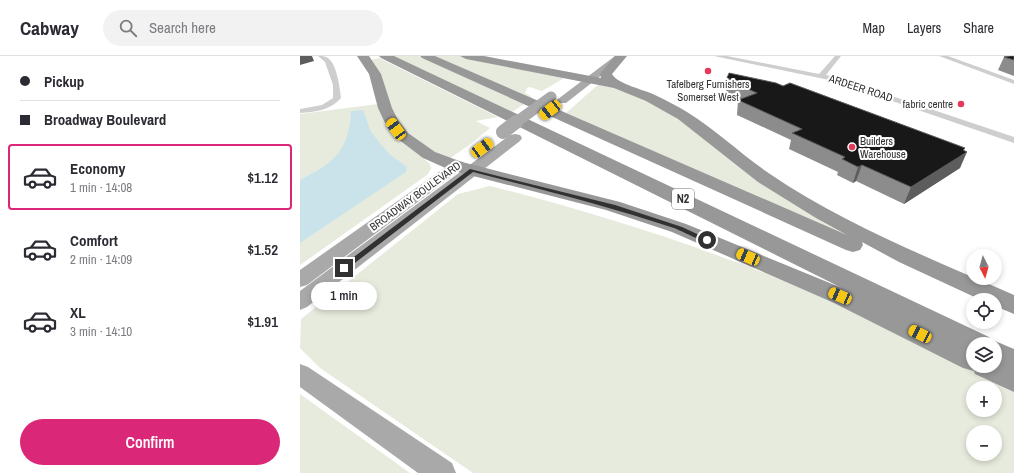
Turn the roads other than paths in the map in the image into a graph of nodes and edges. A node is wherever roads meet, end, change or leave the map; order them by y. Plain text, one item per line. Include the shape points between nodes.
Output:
1 (321, 56) edge
2 (363, 56) edge
3 (386, 56) edge
4 (426, 56) edge
5 (466, 56) edge
6 (608, 56) edge
7 (621, 56) edge
8 (717, 56) edge
9 (838, 56) edge
10 (942, 56) edge
11 (822, 75) junction
12 (585, 78) junction
13 (1014, 82) edge
14 (617, 84) junction
15 (300, 111) edge
16 (1014, 140) edge
17 (464, 168) junction
18 (300, 280) edge
19 (966, 295) edge
20 (300, 302) edge
21 (1014, 305) edge
22 (1002, 311) edge
23 (1014, 316) edge
24 (966, 337) edge
25 (1002, 355) edge
26 (966, 357) edge
27 (1014, 361) edge
28 (1000, 373) edge
29 (300, 374) edge
30 (1014, 380) edge
31 (442, 473) edge

1 - 15 street via 328,61 336,85 337,98 322,107
2 - 17 highway via 376,74 388,115 396,129 429,154
3 - 24 highway, N2
4 - 19 highway, N2
5 - 12 highway
6 - 12 main road, BROADWAY BOULEVARD
7 - 12 main road, BROADWAY BOULEVARD
7 - 14 highway via 606,74 608,79
8 - 11 street, ARDEER ROAD
9 - 11 street
10 - 13 street
11 - 16 street, ARDEER ROAD
12 - 14 highway
12 - 17 main road, BROADWAY BOULEVARD
14 - 21 highway via 672,109 764,178 824,214 907,257
17 - 18 main road, BROADWAY BOULEVARD
17 - 20 main road, BROADWAY BOULEVARD
17 - 26 highway via 613,206 679,228 840,296
22 - 23 highway
25 - 27 highway
28 - 30 highway
29 - 31 main road

